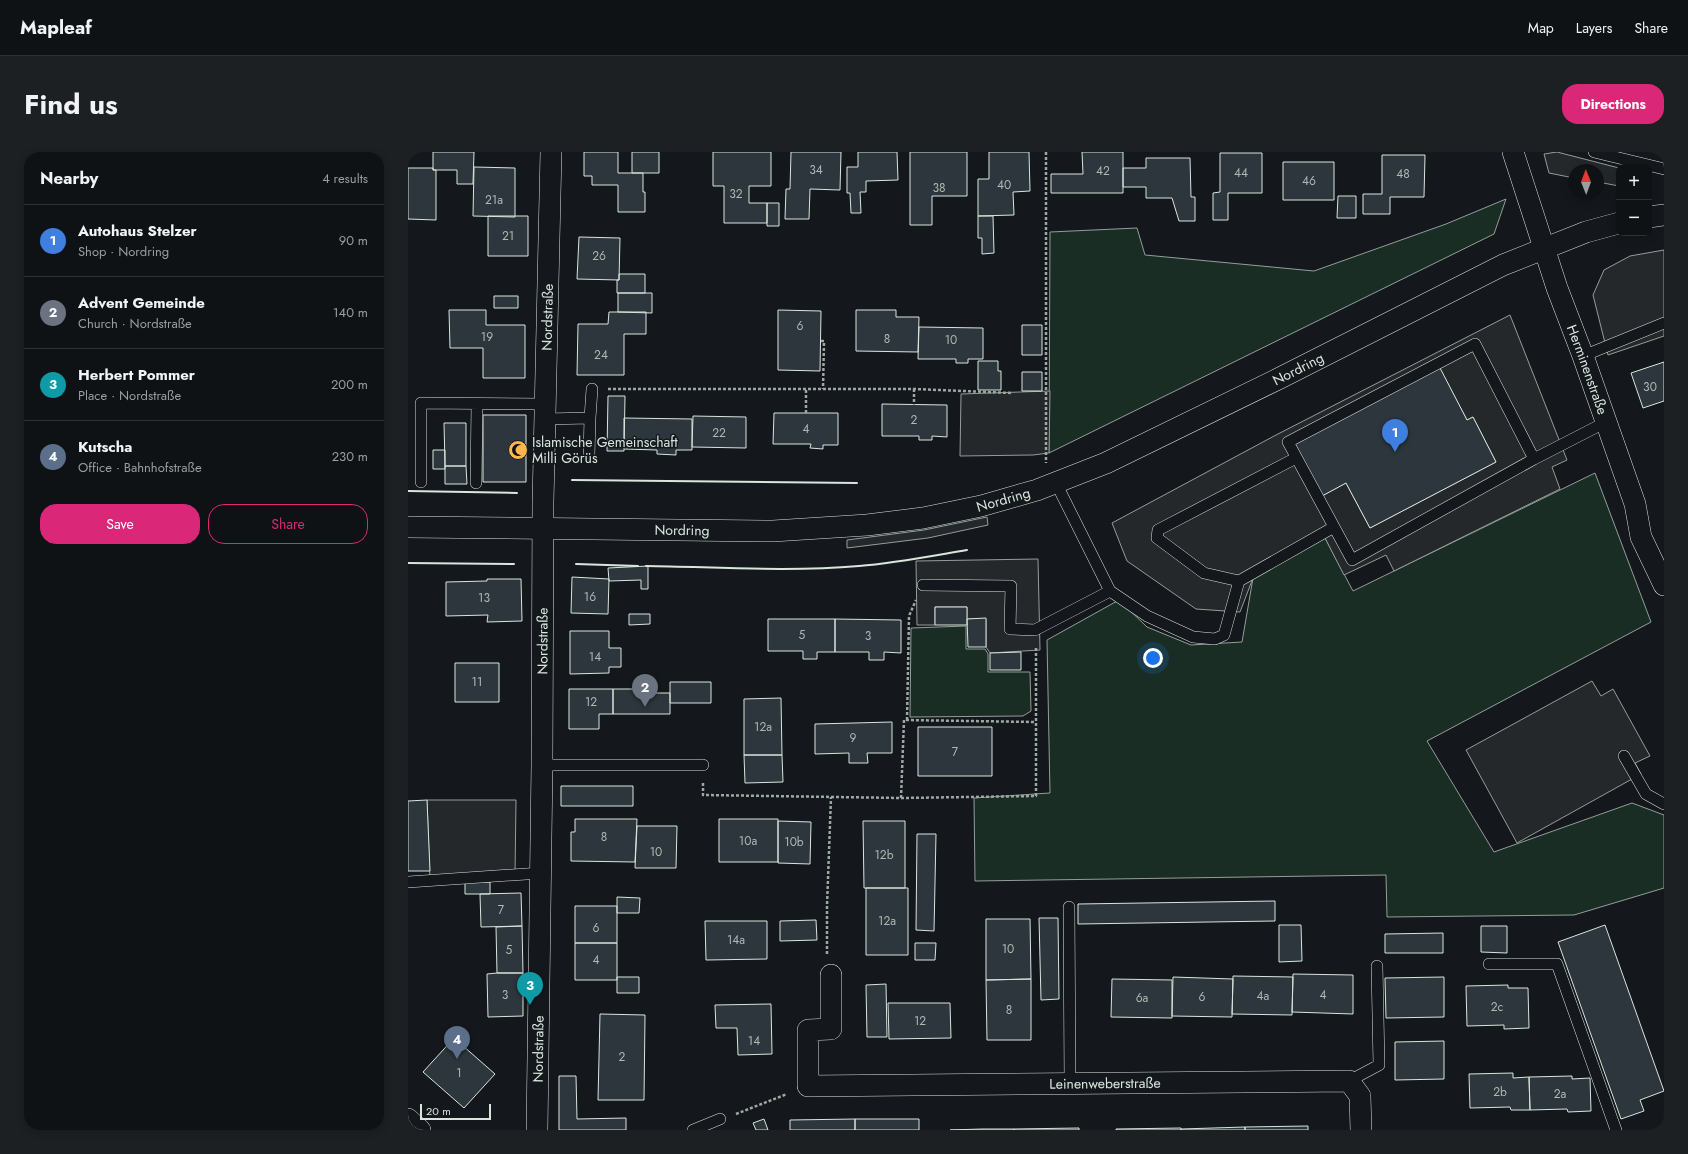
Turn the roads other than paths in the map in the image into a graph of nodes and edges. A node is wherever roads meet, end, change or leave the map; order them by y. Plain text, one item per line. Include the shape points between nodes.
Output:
1 (550, 152) edge
2 (1513, 152) edge
3 (1594, 152) edge
4 (1664, 169) edge
5 (1664, 215) edge
6 (1652, 217) edge
7 (1616, 224) edge
8 (1544, 247) junction
9 (1664, 323) edge
10 (1583, 356) junction
11 (592, 389) road end
12 (477, 404) junction
13 (545, 411) junction
14 (590, 418) junction
15 (1606, 422) junction
16 (589, 455) dead end
17 (1296, 458) junction
18 (1534, 459) junction
19 (421, 482) dead end
20 (476, 483) dead end
21 (1051, 485) junction
22 (408, 527) edge
23 (1334, 527) junction
24 (543, 529) junction
25 (1238, 581) junction
26 (923, 585) road end
27 (1664, 585) edge
28 (1110, 591) junction
29 (1624, 756) dead end
30 (542, 765) junction
31 (703, 765) road end
32 (1664, 804) edge
33 (541, 873) junction
34 (408, 882) edge
35 (1069, 907) dead end
36 (1489, 964) dead end
37 (1377, 966) dead end
38 (831, 975) road end
39 (1349, 1081) junction
40 (1070, 1085) junction
41 (408, 1119) edge
42 (720, 1119) road end
43 (420, 1130) edge
44 (537, 1130) edge
45 (693, 1130) edge
46 (1361, 1130) edge
47 (1616, 1130) edge

1 - 13 street, Nordstraße
2 - 8 street, Herminenstraße
3 - 4 lane
5 - 6 street
7 - 8 street, Nordring
8 - 10 street, Herminenstraße
8 - 21 street, Nordring via 1490,271 1106,463
9 - 10 lane
10 - 15 street, Herminenstraße
11 - 14 lane
12 - 13 lane
12 - 19 lane via 421,403
12 - 20 lane
13 - 14 lane
13 - 24 street, Nordstraße
14 - 16 lane
15 - 18 lane
15 - 27 street, Herminenstraße via 1635,504 1641,537
17 - 18 lane via 1288,442 1475,344
17 - 23 lane
17 - 25 lane via 1158,530 1157,538 1204,573
18 - 23 lane via 1352,560
21 - 24 street, Nordring via 981,506 867,526 773,531
21 - 28 lane
22 - 24 street, Nordring
23 - 25 lane
24 - 30 street, Nordstraße
25 - 28 lane via 1224,635 1216,639 1193,637 1147,616
26 - 28 lane via 1011,586 1010,629 1036,630
29 - 32 lane via 1646,794
30 - 31 lane
30 - 33 street, Nordstraße
33 - 34 lane
33 - 44 street, Nordstraße
35 - 40 lane
36 - 47 lane via 1557,964
37 - 39 lane via 1379,1065
38 - 40 street, Leinenweberstraße via 831,1029 808,1030 808,1086
39 - 40 street, Leinenweberstraße
39 - 46 street via 1360,1096
41 - 43 street
42 - 45 lane

